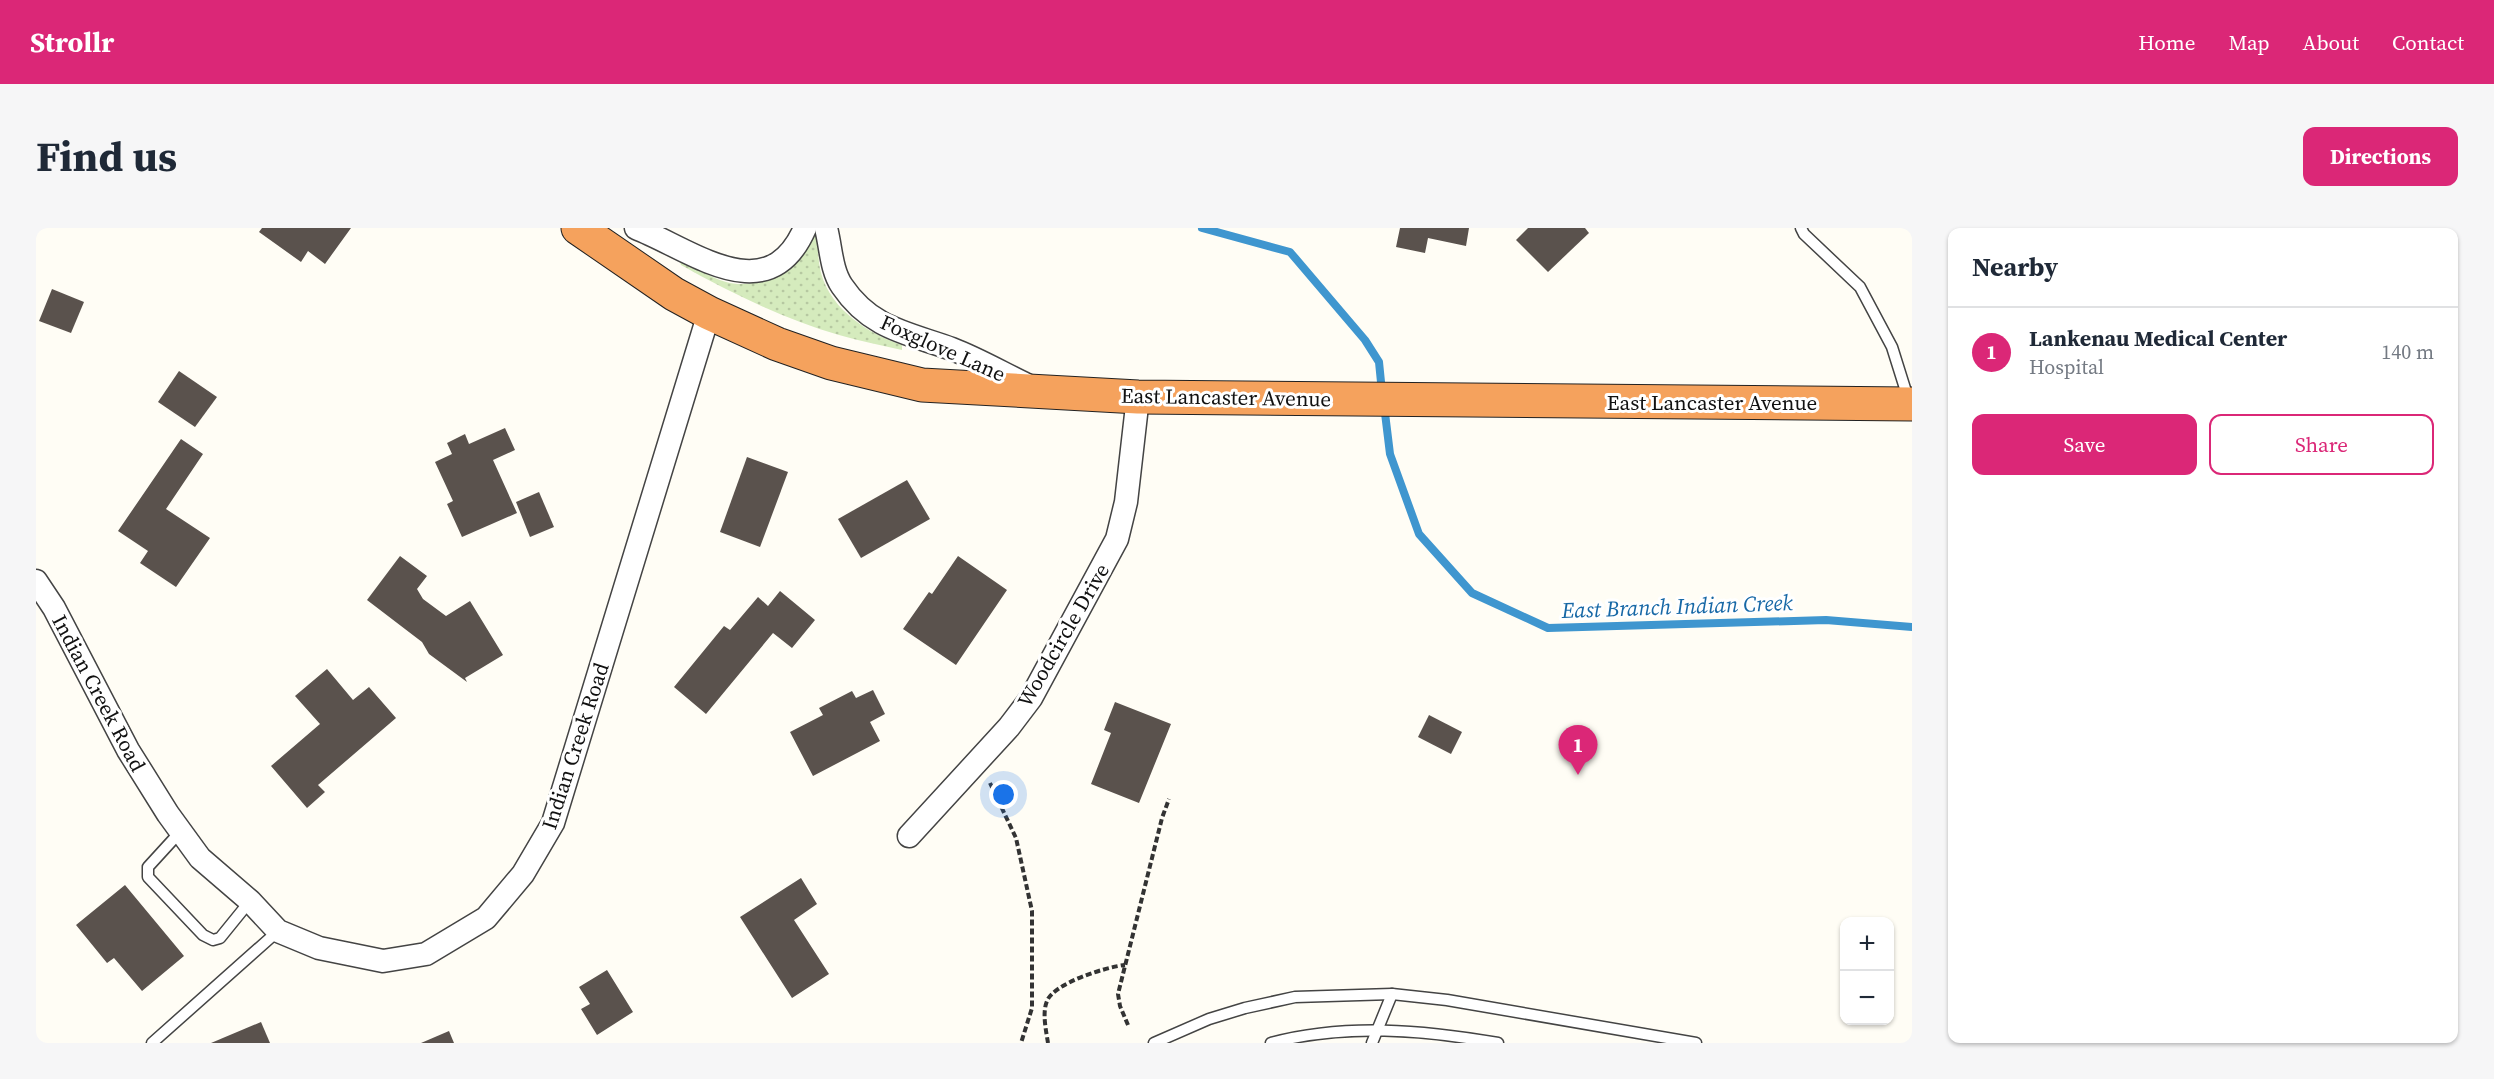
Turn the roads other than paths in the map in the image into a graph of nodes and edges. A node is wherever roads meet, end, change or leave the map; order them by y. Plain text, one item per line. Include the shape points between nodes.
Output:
1 (578, 228) edge
2 (636, 228) edge
3 (805, 228) edge
4 (826, 228) edge
5 (1801, 228) edge
6 (709, 313) junction
7 (1042, 393) junction
8 (1138, 396) junction
9 (1911, 404) edge
10 (36, 581) edge
11 (180, 832) junction
12 (909, 836) dead end
13 (250, 901) junction
14 (279, 931) junction
15 (1392, 994) junction
16 (1376, 1030) junction
17 (152, 1043) edge
18 (1154, 1043) edge
19 (1271, 1043) edge
20 (1372, 1043) edge
21 (1498, 1043) edge
22 (1696, 1043) edge

1 - 6 highway, East Lancaster Avenue via 674,294
2 - 3 street via 723,268 746,272 767,268 786,258
4 - 7 street, Foxglove Lane via 836,274 870,315 896,331 954,350
5 - 9 lane via 1860,287 1892,347
6 - 7 highway, East Lancaster Avenue via 777,344 885,378 932,386
6 - 14 street, Indian Creek Road via 553,823 523,874 486,918 426,954 383,962 319,948
7 - 8 highway, East Lancaster Avenue
8 - 9 highway, East Lancaster Avenue
8 - 12 street, Woodcircle Drive via 1126,502 1117,539 1030,698
10 - 11 street, Indian Creek Road via 128,750
11 - 13 street, Indian Creek Road via 200,858
11 - 13 lane via 148,867 148,877 203,934 213,940 220,938
13 - 14 street, Indian Creek Road
14 - 17 lane
15 - 16 lane
15 - 18 lane via 1295,997 1209,1019
15 - 22 lane
16 - 19 lane via 1299,1035
16 - 20 lane
16 - 21 lane via 1442,1033

